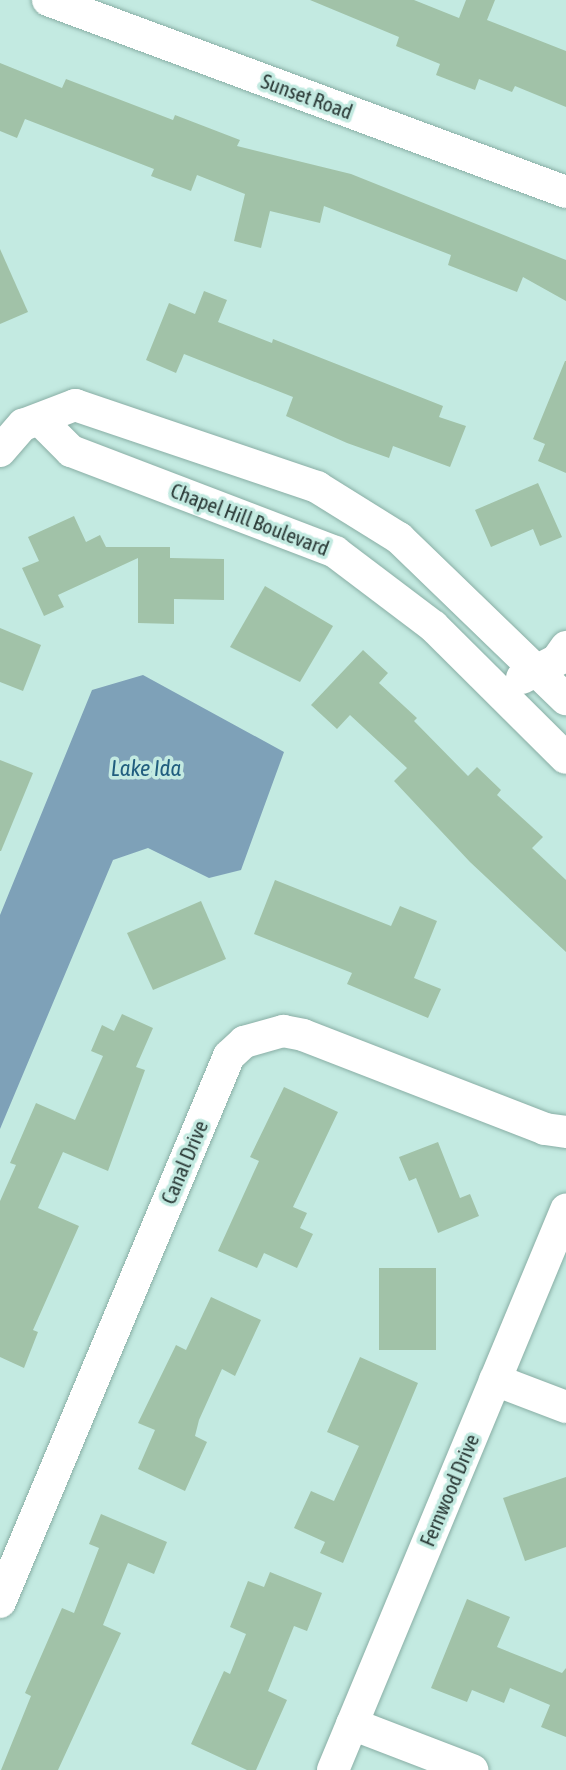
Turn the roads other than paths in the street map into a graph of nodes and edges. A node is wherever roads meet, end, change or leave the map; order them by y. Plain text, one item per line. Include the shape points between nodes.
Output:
1 (48, 0) edge
2 (566, 192) edge
3 (40, 420) junction
4 (0, 451) edge
5 (566, 647) edge
6 (538, 670) junction
7 (501, 690) junction
8 (566, 699) edge
9 (566, 758) edge
10 (566, 1132) edge
11 (566, 1210) edge
12 (495, 1380) junction
13 (566, 1407) edge
14 (0, 1602) edge
15 (352, 1724) junction
16 (333, 1770) edge
17 (472, 1770) edge

1 - 2 street, Sunset Road
3 - 4 street via 23,425
3 - 6 street via 75,405 317,487 399,538
3 - 7 street, Chapel Hill Boulevard via 71,451 335,552 405,602
5 - 6 street via 557,660
6 - 7 street
6 - 8 street
7 - 9 street, Chapel Hill Boulevard
10 - 14 street, Canal Drive via 545,1129 303,1035 283,1031 244,1042 229,1056
11 - 12 street, Fernwood Drive
12 - 13 street
12 - 15 street, Fernwood Drive
15 - 16 street, Fernwood Drive
15 - 17 street

